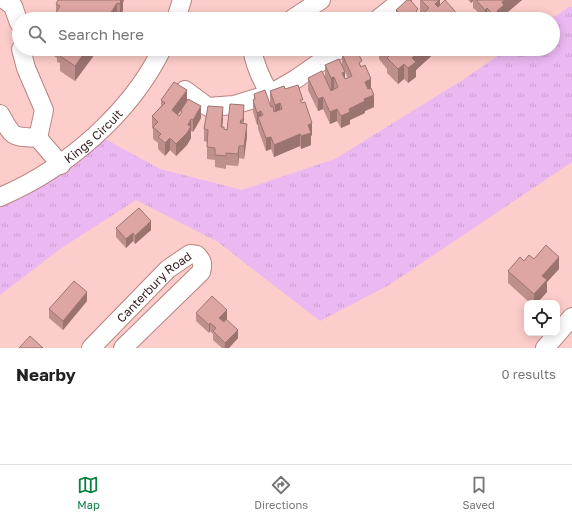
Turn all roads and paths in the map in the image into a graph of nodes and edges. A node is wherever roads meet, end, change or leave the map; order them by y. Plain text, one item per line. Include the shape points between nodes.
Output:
1 (5, 0) edge
2 (182, 0) edge
3 (321, 0) edge
4 (402, 0) edge
5 (16, 12) edge
6 (178, 12) edge
7 (303, 12) edge
8 (387, 12) edge
9 (23, 56) edge
10 (158, 56) edge
11 (253, 56) edge
12 (329, 56) edge
13 (185, 90) edge
14 (270, 94) junction
15 (0, 114) edge
16 (38, 138) junction
17 (61, 165) junction
18 (0, 197) edge
19 (572, 317) edge
20 (91, 348) edge
21 (123, 348) edge
22 (545, 348) edge

1 - 5 street via 14,6
2 - 6 street
3 - 7 street
4 - 8 street
9 - 16 street via 44,110
10 - 17 street, Kings Circuit via 132,98
11 - 14 street via 261,79
12 - 14 street
13 - 14 street via 208,106 234,105
15 - 16 street via 12,134 20,138
16 - 17 street
17 - 18 street, Kings Circuit
19 - 22 street
20 - 21 street, Canterbury Road via 168,269 190,254 197,255 203,266 201,272

